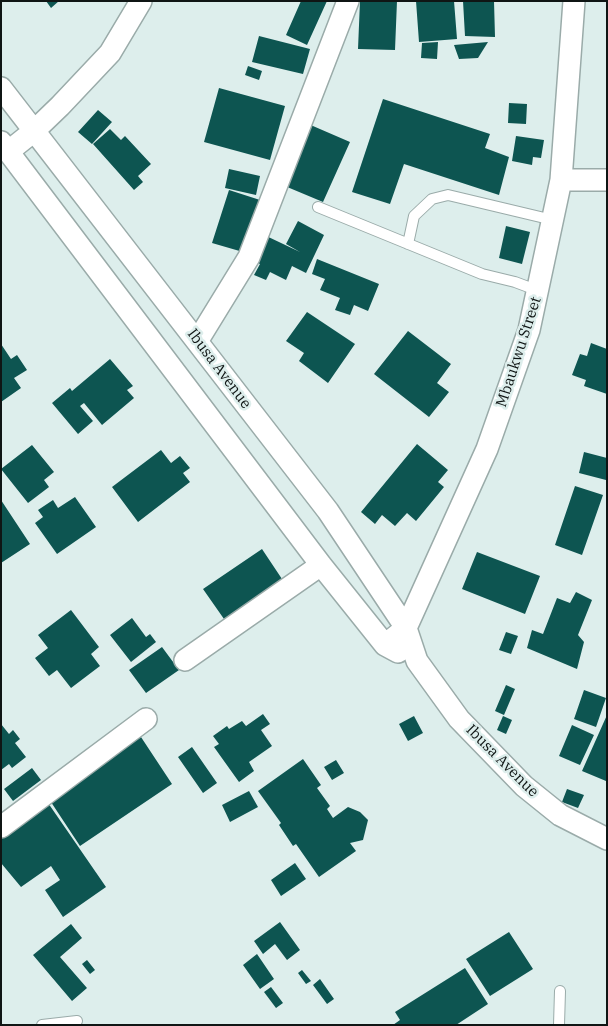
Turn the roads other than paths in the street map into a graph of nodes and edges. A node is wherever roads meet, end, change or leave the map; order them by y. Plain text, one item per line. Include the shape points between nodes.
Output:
1 (141, 1) edge
2 (348, 1) edge
3 (574, 1) edge
4 (1, 88) edge
5 (34, 131) junction
6 (5, 147) edge
7 (561, 180) junction
8 (607, 180) edge
9 (318, 208) dead end
10 (553, 220) junction
11 (408, 244) junction
12 (539, 291) junction
13 (198, 340) junction
14 (321, 565) junction
15 (406, 628) junction
16 (385, 646) junction
17 (185, 660) dead end
18 (417, 661) junction
19 (146, 719) dead end
20 (1, 828) edge
21 (607, 838) edge
22 (560, 991) dead end
23 (77, 1022) dead end
24 (48, 1024) edge
25 (559, 1025) edge

1 - 5 street via 110,53
2 - 13 street via 249,257
3 - 7 street, Mbaukwu Street
4 - 5 street, Ibusa Avenue
5 - 6 street
5 - 13 street, Ibusa Avenue
6 - 14 street, Ibusa Avenue
7 - 8 street
7 - 10 street, Mbaukwu Street
9 - 11 lane
10 - 11 lane via 448,195 432,199 414,216
10 - 12 street, Mbaukwu Street
11 - 12 lane via 482,274
12 - 15 street, Mbaukwu Street via 529,330 487,449
13 - 15 street, Ibusa Avenue via 328,511
14 - 16 street, Ibusa Avenue
14 - 17 street
15 - 16 street, Mbaukwu Street
15 - 18 street, Ibusa Avenue
16 - 18 street, Ibusa Avenue
18 - 21 street, Ibusa Avenue via 459,719 524,786 560,815
19 - 20 street
22 - 25 lane
23 - 24 lane

